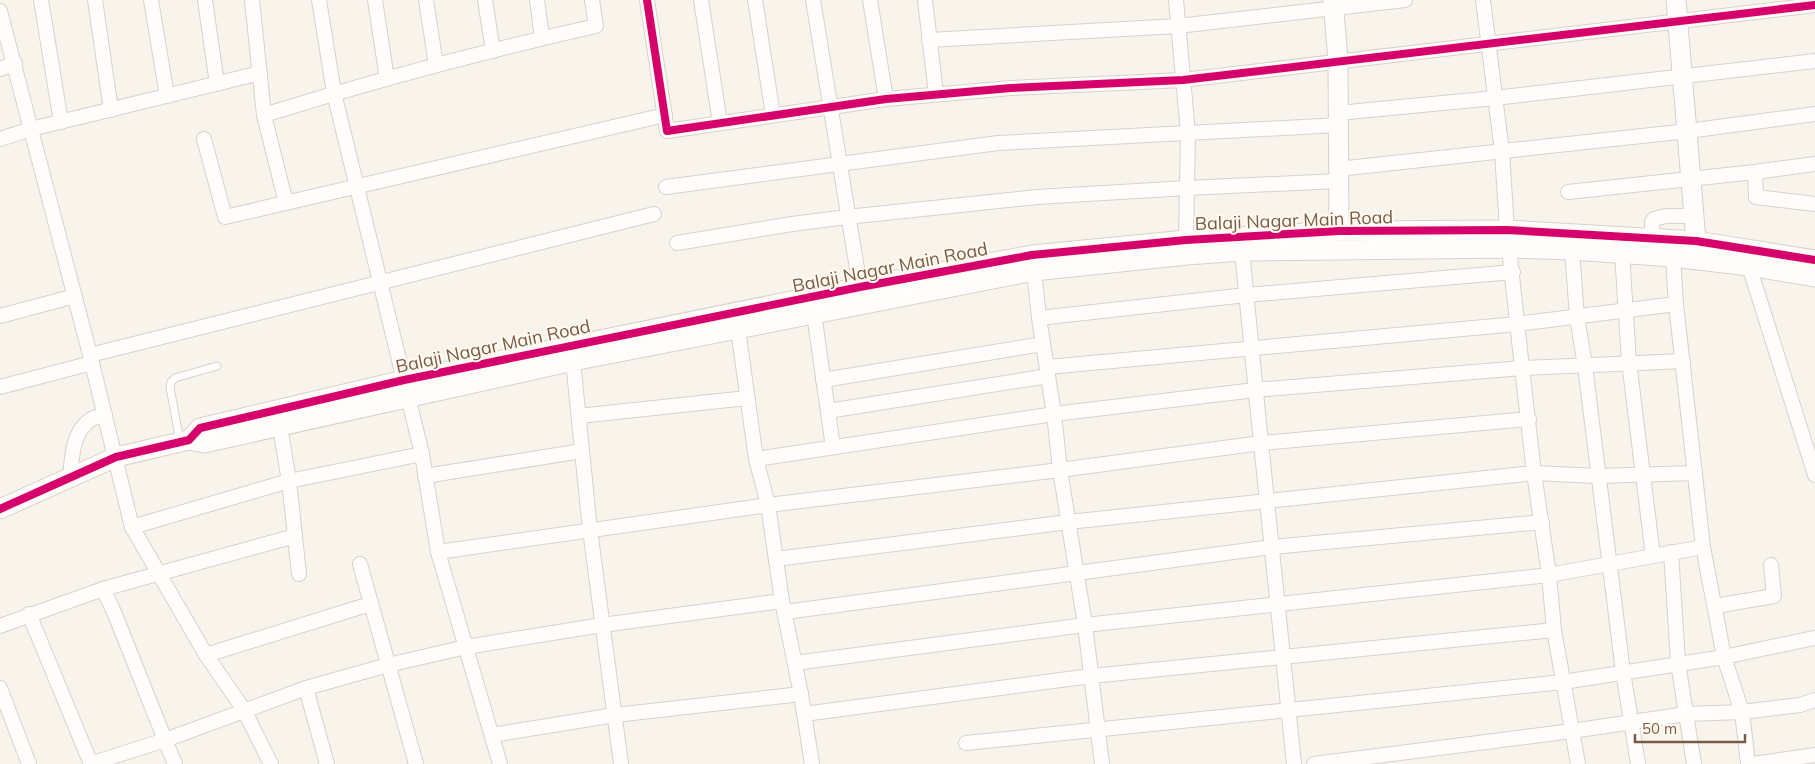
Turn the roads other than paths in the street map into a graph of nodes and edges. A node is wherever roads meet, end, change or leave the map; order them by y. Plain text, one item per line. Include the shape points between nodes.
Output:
1 (41, 0) edge
2 (95, 0) edge
3 (151, 0) edge
4 (205, 0) edge
5 (252, 0) edge
6 (319, 0) edge
7 (375, 0) edge
8 (426, 0) edge
9 (485, 0) edge
10 (537, 0) edge
11 (592, 0) edge
12 (647, 0) edge
13 (701, 0) edge
14 (755, 0) edge
15 (814, 0) edge
16 (870, 0) edge
17 (925, 0) edge
18 (1176, 0) edge
19 (1405, 0) edge
20 (1483, 0) edge
21 (1676, 0) edge
22 (1334, 4) edge
23 (1815, 5) edge
24 (0, 13) edge
25 (1678, 20) junction
26 (1178, 26) junction
27 (542, 38) junction
28 (930, 40) junction
29 (1489, 44) junction
30 (493, 51) junction
31 (1338, 60) junction
32 (1815, 61) edge
33 (15, 63) junction
34 (436, 65) junction
35 (0, 69) edge
36 (260, 73) junction
37 (1684, 76) junction
38 (387, 79) junction
39 (1183, 80) junction
40 (217, 84) junction
41 (334, 93) junction
42 (936, 94) junction
43 (167, 96) junction
44 (1495, 98) junction
45 (886, 99) junction
46 (831, 106) junction
47 (111, 110) junction
48 (1815, 114) edge
49 (264, 115) junction
50 (665, 115) junction
51 (773, 115) junction
52 (1338, 119) junction
53 (60, 122) junction
54 (720, 123) junction
55 (31, 129) junction
56 (1688, 131) junction
57 (1188, 133) junction
58 (0, 139) edge
59 (204, 139) dead end
60 (1502, 152) junction
61 (840, 164) junction
62 (1815, 164) edge
63 (1338, 169) junction
64 (1755, 172) junction
65 (1690, 180) junction
66 (357, 187) junction
67 (666, 187) dead end
68 (1186, 188) junction
69 (1568, 192) dead end
70 (286, 203) junction
71 (1815, 204) edge
72 (654, 214) dead end
73 (1694, 216) junction
74 (847, 217) junction
75 (1339, 231) junction
76 (1508, 239) junction
77 (1652, 239) junction
78 (1186, 240) junction
79 (1696, 241) junction
80 (677, 243) dead end
81 (1572, 250) junction
82 (1242, 251) junction
83 (1622, 253) junction
84 (1673, 257) junction
85 (1815, 260) edge
86 (1033, 263) junction
87 (1748, 266) junction
88 (1513, 272) junction
89 (1815, 277) edge
90 (382, 283) junction
91 (860, 287) junction
92 (75, 296) junction
93 (1246, 296) junction
94 (1676, 304) junction
95 (1626, 310) junction
96 (814, 314) junction
97 (0, 316) edge
98 (1577, 317) junction
99 (1039, 318) junction
100 (1518, 324) junction
101 (738, 329) junction
102 (1044, 344) junction
103 (1252, 347) junction
104 (91, 359) junction
105 (573, 361) junction
106 (1683, 361) junction
107 (1629, 362) junction
108 (217, 366) dead end
109 (1585, 366) junction
110 (1522, 368) junction
111 (1047, 371) junction
112 (824, 380) junction
113 (0, 387) edge
114 (406, 388) junction
115 (1256, 390) junction
116 (747, 398) junction
117 (828, 411) junction
118 (1054, 414) junction
119 (105, 415) junction
120 (579, 416) junction
121 (1529, 419) junction
122 (280, 427) junction
123 (185, 441) junction
124 (1260, 443) junction
125 (833, 448) junction
126 (582, 451) junction
127 (422, 454) junction
128 (116, 457) junction
129 (756, 458) junction
130 (1060, 470) junction
131 (1534, 473) junction
132 (1695, 474) junction
133 (1642, 475) junction
134 (1815, 475) edge
135 (424, 476) junction
136 (1598, 476) junction
137 (70, 478) junction
138 (289, 481) junction
139 (1267, 501) junction
140 (768, 505) junction
141 (0, 509) edge
142 (1068, 522) junction
143 (1542, 522) junction
144 (132, 528) junction
145 (590, 530) junction
146 (295, 536) junction
147 (1703, 546) junction
148 (1272, 547) junction
149 (438, 552) junction
150 (1670, 552) junction
151 (1652, 556) junction
152 (776, 559) junction
153 (360, 564) dead end
154 (1609, 565) junction
155 (1771, 565) dead end
156 (1076, 572) junction
157 (158, 574) junction
158 (299, 574) dead end
159 (1549, 575) junction
160 (103, 589) junction
161 (370, 604) junction
162 (1278, 605) junction
163 (1715, 606) junction
164 (784, 607) junction
165 (29, 614) junction
166 (602, 625) junction
167 (1085, 625) junction
168 (0, 626) edge
169 (1554, 630) junction
170 (1814, 638) dead end
171 (466, 647) junction
172 (206, 656) junction
173 (1724, 657) junction
174 (1284, 658) junction
175 (795, 663) junction
176 (1678, 663) junction
177 (388, 665) junction
178 (1623, 672) junction
179 (1091, 676) junction
180 (1563, 682) junction
181 (0, 688) edge
182 (306, 688) junction
183 (801, 694) junction
184 (1815, 700) edge
185 (1289, 709) junction
186 (244, 710) junction
187 (1742, 712) junction
188 (804, 714) junction
189 (1686, 714) junction
190 (615, 715) junction
191 (1631, 722) junction
192 (1098, 730) junction
193 (1572, 731) junction
194 (492, 735) junction
195 (165, 740) junction
196 (966, 743) dead end
197 (1815, 755) edge
198 (29, 764) edge
199 (91, 764) edge
200 (175, 764) edge
201 (271, 764) edge
202 (327, 764) edge
203 (416, 764) edge
204 (500, 764) edge
205 (621, 764) edge
206 (812, 764) edge
207 (1102, 764) edge
208 (1294, 764) edge
209 (1314, 764) edge
210 (1578, 764) edge
211 (1638, 764) edge
212 (1694, 764) edge
213 (1748, 764) edge
214 (1753, 764) edge

1 - 53 street
2 - 47 street
3 - 43 street
4 - 40 street
5 - 36 street
6 - 41 street
7 - 38 street
8 - 34 street
9 - 30 street
10 - 27 street
11 - 27 street via 596,26
12 - 50 street
13 - 54 street
14 - 51 street
15 - 46 street
16 - 45 street
17 - 28 street
18 - 26 street
19 - 22 street
20 - 29 street
21 - 25 street
22 - 26 street
22 - 31 street
23 - 25 street
24 - 33 street
25 - 29 street
25 - 37 street
26 - 28 street
26 - 39 street
27 - 30 street
28 - 42 street
29 - 31 street
29 - 44 street
30 - 34 street
31 - 39 street
31 - 52 street
32 - 37 street
33 - 35 street
33 - 55 street
34 - 38 street
36 - 40 street
36 - 49 street
37 - 44 street
37 - 56 street
38 - 41 street
39 - 42 street
39 - 57 street
40 - 43 street
41 - 49 street
41 - 66 street
42 - 45 street
43 - 47 street
44 - 52 street
44 - 60 street
45 - 46 street
46 - 51 street
46 - 61 street
47 - 53 street
48 - 56 street
49 - 70 street
50 - 54 street via 667,131
50 - 66 street
51 - 54 street
52 - 57 street
52 - 63 street
53 - 55 street
55 - 58 street
55 - 92 street
56 - 60 street
56 - 65 street
57 - 61 street via 998,143
57 - 68 street
59 - 70 street via 225,217
60 - 63 street
60 - 76 street
61 - 67 street
61 - 74 street
62 - 64 street
63 - 68 street via 1338,181
63 - 75 street
64 - 65 street
64 - 71 street via 1756,197
65 - 69 street
65 - 73 street
66 - 70 street
66 - 90 street
68 - 74 street via 1037,198
68 - 78 street
72 - 90 street
73 - 77 street via 1654,219
73 - 79 street
74 - 80 street
74 - 91 street
75 - 76 street, Balaji Nagar Main Road
75 - 78 street, Balaji Nagar Main Road
76 - 77 street, Balaji Nagar Main Road
76 - 81 street
76 - 82 street
76 - 88 street
77 - 79 street, Balaji Nagar Main Road
78 - 86 street, Balaji Nagar Main Road
79 - 85 street, Balaji Nagar Main Road
81 - 83 street
81 - 98 street
82 - 86 street
82 - 93 street
83 - 84 street
83 - 95 street
84 - 87 street
84 - 94 street
86 - 91 street, Balaji Nagar Main Road
86 - 96 street
86 - 99 street
87 - 89 street
87 - 134 street
88 - 93 street
88 - 100 street
90 - 104 street
90 - 114 street
91 - 114 street, Balaji Nagar Main Road
92 - 97 street
92 - 104 street
93 - 99 street
93 - 103 street
94 - 95 street
94 - 106 street
95 - 98 street
95 - 107 street
96 - 101 street
96 - 112 street
98 - 100 street
98 - 109 street
99 - 102 street
100 - 103 street
100 - 110 street
101 - 105 street
101 - 116 street
102 - 111 street
102 - 112 street
103 - 111 street
103 - 115 street
104 - 113 street
104 - 119 street
105 - 114 street
105 - 120 street
106 - 107 street
106 - 132 street
107 - 109 street
107 - 133 street
108 - 123 lane via 171,382
109 - 110 street
109 - 136 street
110 - 115 street
110 - 121 street
111 - 117 street
111 - 118 street
112 - 117 street
114 - 122 street
114 - 123 street, Balaji Nagar Main Road via 200,428
114 - 127 street
115 - 118 street
115 - 124 street
116 - 120 street
116 - 129 street
117 - 125 street
118 - 125 street
118 - 130 street
119 - 128 street
119 - 137 street via 91,419 78,434 72,450
120 - 126 street
121 - 124 street
121 - 131 street
122 - 123 street via 204,443
122 - 138 street
123 - 128 street, Balaji Nagar Main Road
124 - 130 street
124 - 139 street
125 - 129 street
126 - 135 street
126 - 145 street
127 - 135 street
127 - 138 street
128 - 137 street, Balaji Nagar Main Road
128 - 144 street
129 - 140 street
130 - 140 street
130 - 142 street
131 - 136 street
131 - 139 street
131 - 143 street
132 - 133 street
132 - 147 street
133 - 136 street
133 - 151 street
135 - 149 street
136 - 154 street
137 - 141 street, Balaji Nagar Main Road
138 - 144 street
138 - 146 street
139 - 142 street
139 - 148 street
140 - 145 street
140 - 152 street
142 - 152 street
142 - 156 street
143 - 148 street
143 - 159 street
144 - 157 street
145 - 149 street
145 - 166 street
146 - 157 street
146 - 158 street
147 - 150 street
147 - 163 street
148 - 156 street
148 - 162 street
149 - 171 street
150 - 151 street
150 - 176 street
151 - 154 street
152 - 164 street
153 - 161 street
154 - 159 street
154 - 178 street
155 - 163 street via 1774,596
156 - 164 street
156 - 167 street
157 - 160 street
157 - 172 street
159 - 162 street
159 - 169 street
160 - 165 street
160 - 195 street
161 - 172 street
161 - 177 street
162 - 167 street
162 - 174 street
163 - 173 street
164 - 166 street
164 - 175 street
165 - 168 street
165 - 199 street
166 - 171 street
166 - 190 street
167 - 175 street
167 - 179 street
169 - 174 street
169 - 180 street
170 - 173 street
171 - 177 street
171 - 194 street
172 - 186 street
173 - 176 street
173 - 187 street
174 - 179 street
174 - 185 street
175 - 183 street
176 - 178 street
176 - 189 street
177 - 182 street
177 - 203 street
178 - 180 street
178 - 191 street
179 - 188 street
179 - 192 street
180 - 185 street
180 - 193 street
181 - 198 street
182 - 186 street
182 - 202 street
183 - 188 street
183 - 190 street
184 - 187 street via 1800,705
185 - 192 street
185 - 208 street
186 - 195 street
186 - 201 street
187 - 189 street
187 - 213 street
188 - 206 street
189 - 191 street
189 - 212 street
190 - 194 street
190 - 205 street
191 - 193 street
191 - 211 street
192 - 196 street
192 - 207 street
193 - 209 street
193 - 210 street
194 - 204 street
195 - 199 street
195 - 200 street
197 - 214 street

